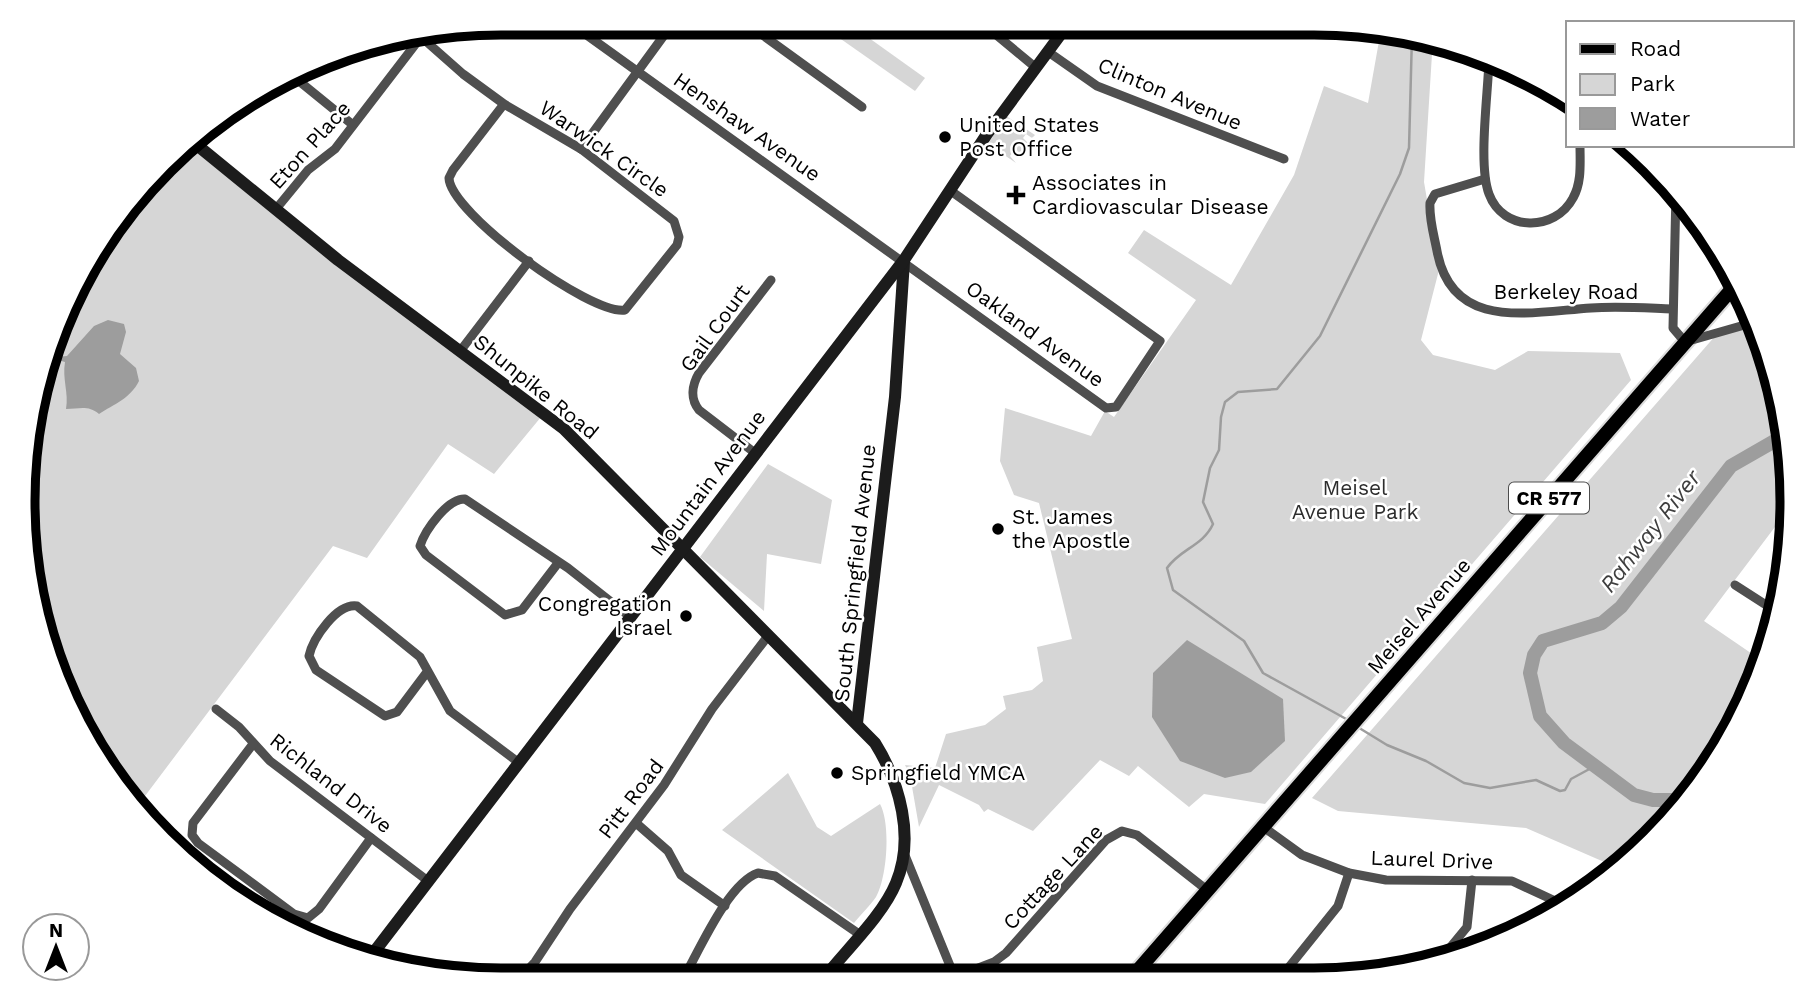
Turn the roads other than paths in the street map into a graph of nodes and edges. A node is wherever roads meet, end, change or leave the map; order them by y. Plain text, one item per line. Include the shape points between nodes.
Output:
1 (587, 35) edge
2 (664, 35) edge
3 (763, 35) edge
4 (996, 35) edge
5 (1060, 35) edge
6 (426, 41) edge
7 (415, 43) edge
8 (1048, 51) junction
9 (1035, 67) junction
10 (1489, 70) edge
11 (638, 72) junction
12 (299, 81) edge
13 (504, 104) junction
14 (862, 107) dead end
15 (353, 125) junction
16 (199, 147) edge
17 (1580, 147) edge
18 (581, 149) junction
19 (1284, 159) dead end
20 (1485, 179) junction
21 (951, 191) junction
22 (1675, 208) edge
23 (276, 209) junction
24 (904, 260) junction
25 (529, 261) junction
26 (771, 280) dead end
27 (1730, 291) edge
28 (1672, 309) junction
29 (1745, 325) edge
30 (1685, 342) junction
31 (461, 350) junction
32 (755, 453) junction
33 (682, 549) junction
34 (558, 563) junction
35 (1735, 585) dead end
36 (1768, 607) edge
37 (629, 616) junction
38 (768, 636) junction
39 (427, 672) junction
40 (216, 709) dead end
41 (857, 723) junction
42 (253, 744) junction
43 (518, 762) junction
44 (636, 823) junction
45 (1262, 826) junction
46 (371, 838) junction
47 (903, 853) junction
48 (1349, 873) junction
49 (1472, 880) junction
50 (428, 881) junction
51 (1207, 890) junction
52 (1555, 901) edge
53 (725, 906) junction
54 (859, 934) junction
55 (1451, 947) edge
56 (375, 950) edge
57 (530, 968) edge
58 (689, 968) edge
59 (832, 968) edge
60 (951, 968) edge
61 (977, 968) edge
62 (1140, 968) edge
63 (1288, 968) edge

1 - 11 street, Henshaw Avenue
2 - 11 street
3 - 14 street
4 - 9 street
5 - 8 street, Mountain Avenue
6 - 13 street
7 - 15 street, Eton Place
8 - 9 street, Mountain Avenue
8 - 19 street, Clinton Avenue via 1097,86
9 - 21 street, Mountain Avenue
10 - 20 street
11 - 18 street
11 - 24 street, Henshaw Avenue
12 - 15 street
13 - 18 street, Warwick Circle
13 - 25 street, Warwick Circle via 453,170 449,186 480,222
15 - 23 street, Eton Place
16 - 23 street, Shunpike Road
17 - 20 street via 1577,190 1566,208 1549,220 1524,223 1505,215 1494,204
18 - 25 street, Warwick Circle via 674,221 677,244 631,306 619,311 578,295
20 - 28 street, Berkeley Road via 1435,194 1430,203 1441,268 1451,287 1467,301 1500,313 1602,307
21 - 24 street, Mountain Avenue
21 - 24 street, Oakland Avenue via 1160,341 1116,407 1106,408
22 - 28 street
23 - 31 street, Shunpike Road
24 - 32 street, Mountain Avenue
24 - 41 street, South Springfield Avenue via 895,397
25 - 31 street
26 - 32 street, Gail Court via 693,387 699,410
27 - 30 main road, Meisel Avenue / CR 577
28 - 30 street via 1673,328
29 - 30 street
30 - 45 main road, Meisel Avenue / CR 577
31 - 33 street, Shunpike Road via 564,429
32 - 33 street, Mountain Avenue
33 - 37 street, Mountain Avenue
33 - 38 street, Shunpike Road
34 - 34 street via 465,499 450,504 421,546 426,555 505,615 522,610
34 - 37 street
35 - 36 street
37 - 43 street, Mountain Avenue
38 - 41 street, Shunpike Road
38 - 44 street, Pitt Road via 712,709
39 - 39 street via 420,657 357,606 338,611 310,650 316,670 385,716 397,712
39 - 43 street via 450,711
40 - 42 street, Richland Drive
41 - 47 street, South Springfield Avenue via 875,743 892,774 901,804
42 - 46 street, Richland Drive
42 - 46 street via 193,822 192,835 198,843 288,910 308,918
43 - 50 street, Mountain Avenue
44 - 53 street via 668,850 681,876
44 - 57 street, Pitt Road
45 - 48 street, Laurel Drive via 1302,855
45 - 51 main road, Meisel Avenue / CR 577
46 - 50 street, Richland Drive
47 - 54 street, South Springfield Avenue via 896,883
47 - 60 street
48 - 49 street, Laurel Drive via 1386,880
48 - 63 street via 1338,906
49 - 52 street, Laurel Drive via 1512,881
49 - 55 street via 1467,927
50 - 56 street, Mountain Avenue
51 - 61 street, Cottage Lane via 1137,835 1122,831 1106,840 1006,953
51 - 62 main road, Meisel Avenue / CR 577
53 - 54 street via 751,875 765,873
53 - 58 street
54 - 59 street, South Springfield Avenue

